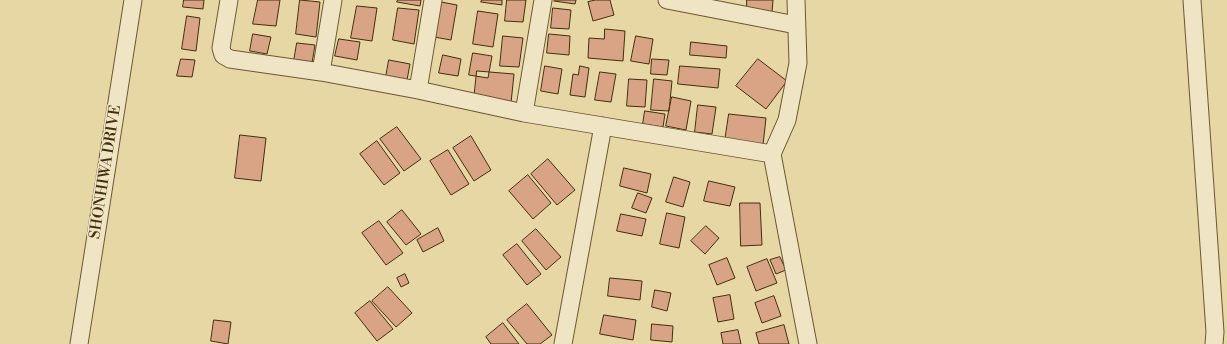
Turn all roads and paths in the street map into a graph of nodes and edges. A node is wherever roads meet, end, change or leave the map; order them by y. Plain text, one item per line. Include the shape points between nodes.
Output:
1 (132, 0) edge
2 (229, 0) edge
3 (333, 0) edge
4 (433, 0) edge
5 (543, 0) edge
6 (667, 0) edge
7 (796, 0) edge
8 (1192, 0) edge
9 (796, 25) junction
10 (321, 72) junction
11 (418, 90) junction
12 (524, 113) junction
13 (603, 126) junction
14 (772, 154) junction
15 (79, 344) edge
16 (563, 344) edge
17 (808, 344) edge
18 (1214, 344) edge

1 - 15 street, SHONHIWA DRIVE
2 - 10 street via 221,48 223,55 230,59
3 - 10 street
4 - 11 street
5 - 12 street
6 - 9 street
7 - 9 street
8 - 18 street
9 - 14 street via 798,64 787,120
10 - 11 street
11 - 12 street
12 - 13 street
13 - 14 street
13 - 16 street
14 - 17 street

